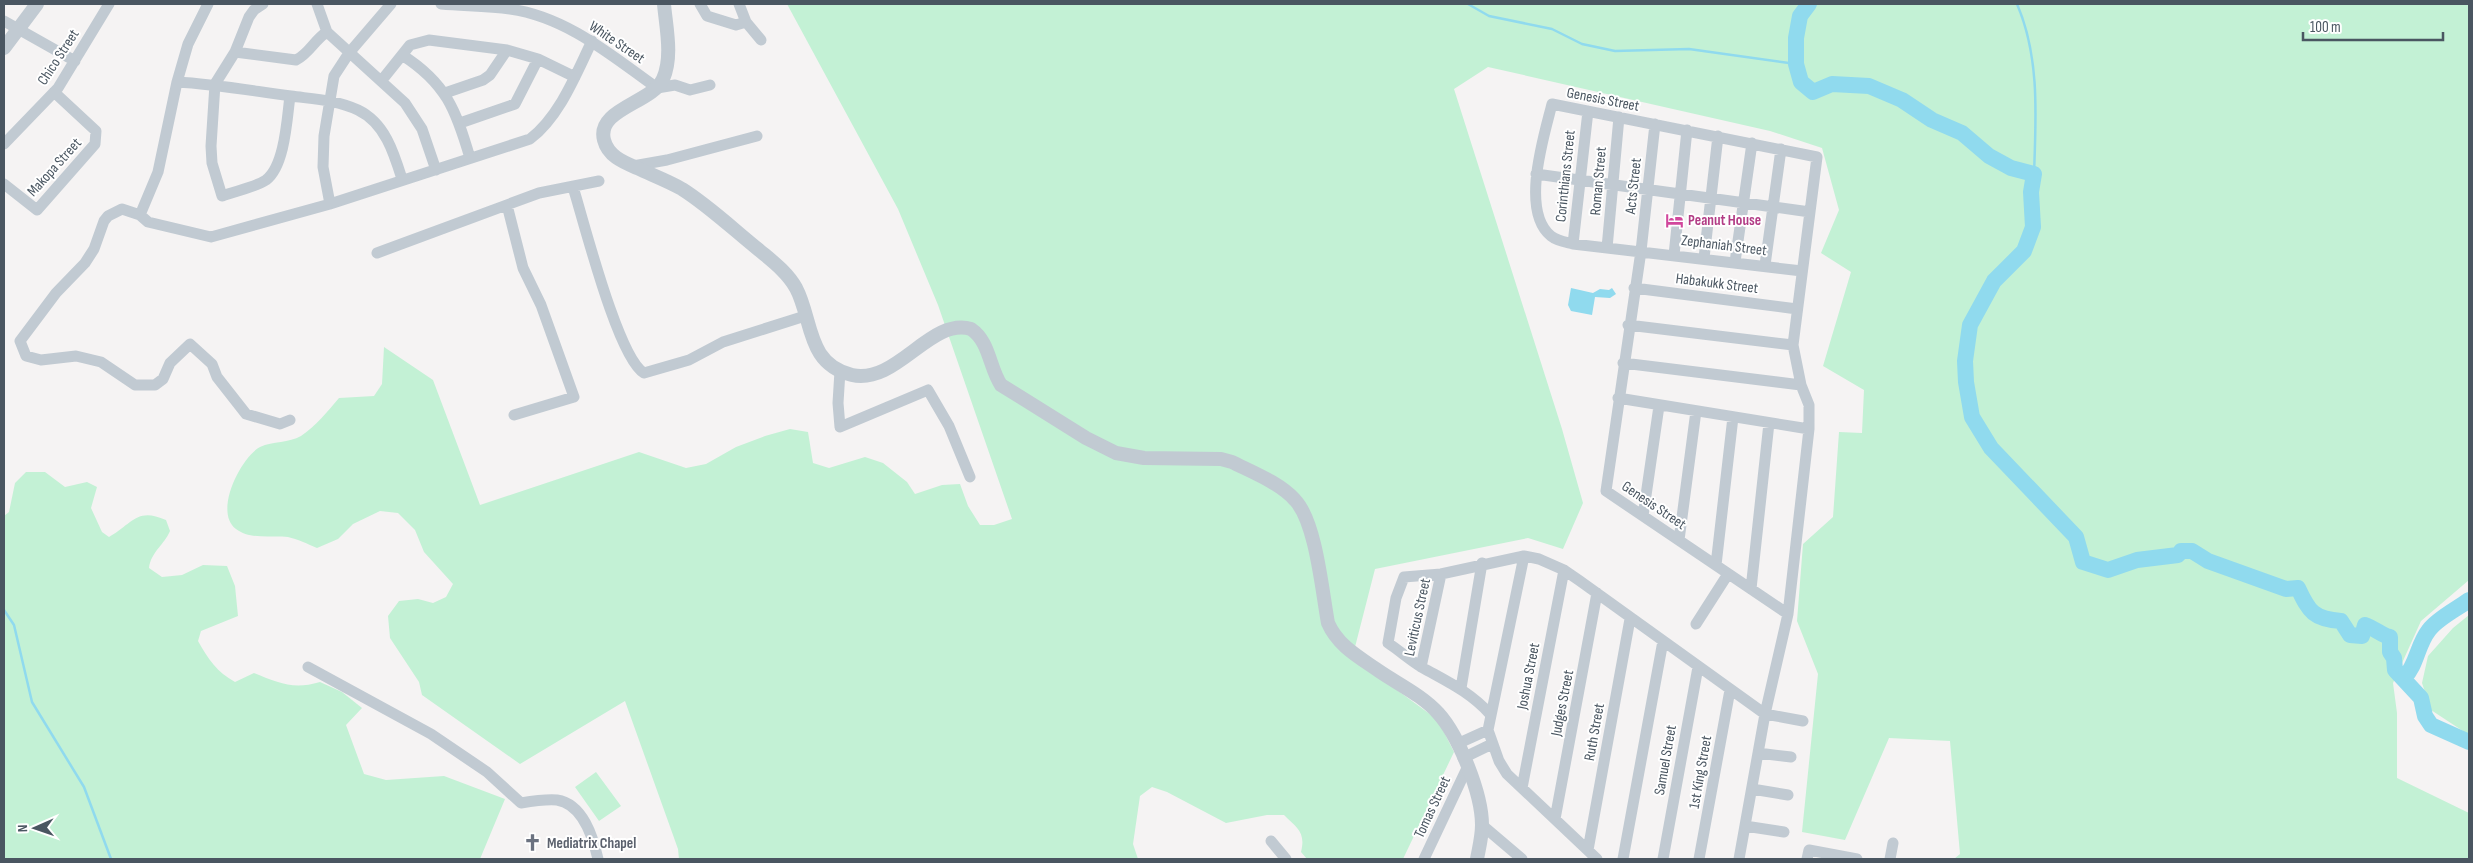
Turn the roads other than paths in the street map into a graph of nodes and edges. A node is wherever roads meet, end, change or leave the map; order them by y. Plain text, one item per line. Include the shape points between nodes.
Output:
1 (37, 4) edge
2 (109, 4) edge
3 (208, 4) edge
4 (264, 4) edge
5 (320, 4) edge
6 (391, 4) edge
7 (441, 4) edge
8 (664, 4) edge
9 (700, 4) edge
10 (739, 4) edge
11 (4, 21) edge
12 (746, 22) junction
13 (18, 29) junction
14 (327, 32) junction
15 (761, 40) dead end
16 (592, 41) junction
17 (4, 48) edge
18 (507, 50) junction
19 (235, 52) junction
20 (348, 53) junction
21 (402, 55) junction
22 (538, 59) junction
23 (75, 61) junction
24 (574, 77) junction
25 (382, 80) junction
26 (176, 82) junction
27 (215, 84) junction
28 (710, 85) dead end
29 (657, 88) junction
30 (54, 92) junction
31 (445, 93) junction
32 (290, 96) junction
33 (330, 100) junction
34 (1588, 111) junction
35 (1619, 117) junction
36 (460, 123) junction
37 (1655, 124) junction
38 (1688, 130) junction
39 (757, 136) dead end
40 (1718, 136) junction
41 (1752, 143) junction
42 (4, 144) edge
43 (1781, 149) junction
44 (470, 158) junction
45 (633, 166) junction
46 (436, 170) junction
47 (1536, 174) junction
48 (402, 179) junction
49 (1580, 180) junction
50 (599, 181) dead end
51 (4, 184) edge
52 (1613, 185) junction
53 (573, 187) junction
54 (1648, 190) junction
55 (1680, 194) junction
56 (1711, 198) junction
57 (1743, 202) junction
58 (330, 204) junction
59 (507, 205) junction
60 (1773, 206) junction
61 (1810, 212) junction
62 (140, 215) junction
63 (1573, 244) junction
64 (1607, 248) junction
65 (1641, 251) junction
66 (377, 252) dead end
67 (1674, 255) junction
68 (1704, 258) junction
69 (1735, 262) junction
70 (1765, 265) junction
71 (1802, 271) junction
72 (1634, 288) junction
73 (1797, 309) junction
74 (805, 316) junction
75 (1628, 324) junction
76 (1793, 345) junction
77 (1623, 363) junction
78 (840, 371) junction
79 (1801, 385) junction
80 (1618, 398) junction
81 (1659, 406) junction
82 (1696, 411) junction
83 (514, 415) dead end
84 (1733, 417) junction
85 (290, 420) dead end
86 (1769, 423) junction
87 (1809, 429) junction
88 (970, 477) dead end
89 (1643, 516) junction
90 (1679, 540) junction
91 (1524, 556) junction
92 (1482, 563) junction
93 (1716, 565) junction
94 (1564, 570) junction
95 (1441, 574) junction
96 (1728, 574) junction
97 (1751, 589) junction
98 (1597, 593) junction
99 (1788, 614) junction
100 (1630, 619) junction
101 (1696, 624) dead end
102 (1663, 641) junction
103 (1698, 666) junction
104 (308, 667) dead end
105 (1422, 667) junction
106 (1461, 688) junction
107 (1730, 690) junction
108 (1490, 714) junction
109 (1765, 714) junction
110 (1804, 721) dead end
111 (1488, 730) junction
112 (1457, 744) junction
113 (1492, 744) junction
114 (1758, 753) junction
115 (1791, 758) dead end
116 (1465, 763) junction
117 (1522, 788) junction
118 (1752, 790) junction
119 (1788, 795) dead end
120 (1555, 819) junction
121 (1482, 825) junction
122 (1745, 826) junction
123 (1784, 832) dead end
124 (1271, 841) dead end
125 (1893, 844) dead end
126 (1588, 850) junction
127 (598, 859) edge
128 (1286, 859) edge
129 (1424, 859) edge
130 (1477, 859) edge
131 (1522, 859) edge
132 (1597, 859) edge
133 (1623, 859) edge
134 (1663, 859) edge
135 (1700, 859) edge
136 (1739, 859) edge
137 (1807, 859) edge
138 (1857, 859) edge
139 (1890, 859) edge

1 - 13 street
2 - 23 street, Chico Street
3 - 26 street via 188,44
4 - 19 street via 249,17
5 - 14 street
6 - 20 street
7 - 16 street, White Street via 511,9 560,24
8 - 29 street via 667,67
9 - 12 street via 708,16 736,25
10 - 12 street
11 - 13 street
12 - 15 street
13 - 17 street
13 - 23 street
14 - 19 street via 296,60
14 - 20 street
16 - 24 street
16 - 29 street, White Street
18 - 21 street via 429,40 410,45
18 - 22 street
18 - 31 street via 483,80
19 - 27 street
20 - 25 street
20 - 33 street via 334,76
21 - 25 street
21 - 31 street via 424,69
22 - 24 street
22 - 36 street via 514,104
23 - 30 street, Chico Street
24 - 44 street via 548,122 530,139
25 - 46 street via 405,103 422,129
26 - 27 street
26 - 62 street via 158,172
27 - 32 street
27 - 32 street via 212,164 222,196 265,180 275,168 281,152
28 - 29 street via 690,90 675,85
29 - 45 street via 619,111 604,128 609,152
30 - 42 street, Chico Street
30 - 51 street, Makopa Street via 96,131 95,144 37,210
31 - 36 street
32 - 33 street
33 - 48 street via 359,110 387,137
33 - 58 street via 323,166
34 - 35 street, Genesis Street
34 - 47 street, Genesis Street via 1552,104
34 - 49 street, Corinthians Street
35 - 37 street, Genesis Street
35 - 52 street, Roman Street
36 - 44 street
37 - 38 street, Genesis Street
37 - 54 street, Acts Street
38 - 40 street, Genesis Street
38 - 55 street
39 - 45 street
40 - 41 street, Genesis Street
40 - 56 street
41 - 43 street, Genesis Street
41 - 57 street
43 - 60 street
43 - 61 street, Genesis Street via 1817,158
44 - 46 street
45 - 74 street via 695,198 770,259 791,280
46 - 48 street
47 - 49 street
47 - 63 street, Genesis Street via 1538,213 1542,225 1556,240
48 - 58 street
49 - 52 street
49 - 63 street, Corinthians Street
50 - 53 street
52 - 54 street
52 - 64 street, Roman Street
53 - 59 street via 539,193
53 - 74 street via 619,334 638,369 644,373 689,360 722,342
54 - 55 street
54 - 65 street, Acts Street
55 - 56 street
55 - 67 street
56 - 57 street
56 - 68 street
57 - 60 street
57 - 69 street
58 - 62 street via 211,237 148,222
59 - 66 street
59 - 83 street via 524,268 574,397
60 - 61 street
60 - 70 street
61 - 71 street, Genesis Street
62 - 85 street via 122,208 104,221 86,263 56,293 20,341 26,356 41,360 76,356 101,362 135,385 155,385 163,380 170,364 190,344 212,364 217,377 246,414 280,424
63 - 64 street, Genesis Street
64 - 65 street, Genesis Street
65 - 67 street, Zephaniah Street
65 - 72 street, Genesis Street
67 - 68 street, Zephaniah Street
68 - 69 street, Zephaniah Street
69 - 70 street, Zephaniah Street
70 - 71 street, Zephaniah Street
71 - 73 street, Genesis Street
72 - 73 street, Habakukk Street
72 - 75 street, Genesis Street
73 - 76 street, Genesis Street
74 - 78 street via 815,345
75 - 76 street
75 - 77 street, Genesis Street
76 - 79 street, Genesis Street
77 - 79 street
77 - 80 street, Genesis Street
78 - 88 street via 840,427 928,390 949,426
78 - 112 street via 870,375 892,366 935,337 955,328 972,328 981,338 1001,385 1086,438 1116,453 1144,458 1221,459 1282,490 1295,499 1310,528 1328,623 1334,636 1437,712
79 - 87 street, Genesis Street via 1809,405
80 - 81 street
80 - 89 street, Genesis Street via 1606,491
81 - 82 street
81 - 89 street
82 - 84 street
82 - 90 street
84 - 86 street
84 - 93 street
86 - 87 street
86 - 97 street
87 - 99 street, Genesis Street
89 - 90 street, Genesis Street
90 - 93 street, Genesis Street
91 - 92 street
91 - 94 street
91 - 108 street
92 - 95 street
92 - 106 street
93 - 96 street, Genesis Street
94 - 98 street
94 - 117 street, Joshua Street
95 - 105 street, Leviticus Street
95 - 105 street via 1404,577 1396,598 1388,643
96 - 97 street, Genesis Street
96 - 101 street
97 - 99 street, Genesis Street
98 - 100 street
98 - 120 street, Judges Street
99 - 109 street, Genesis Street
100 - 102 street
100 - 126 street, Ruth Street
102 - 103 street
102 - 133 street
103 - 107 street
103 - 134 street, Samuel Street
104 - 127 street via 431,734 487,772 521,803 553,800 571,806 588,829
105 - 106 street
106 - 108 street
107 - 109 street
107 - 135 street, 1st King Street
108 - 111 street
109 - 110 street
109 - 114 street, Genesis Street
111 - 112 street
111 - 113 street
112 - 116 street
113 - 116 street
113 - 117 street via 1507,774
114 - 115 street
114 - 118 street, Genesis Street
116 - 121 street via 1478,799
116 - 129 street, Tomas Street
117 - 120 street
118 - 119 street
118 - 122 street, Genesis Street
120 - 126 street
121 - 130 street
121 - 131 street
122 - 123 street
122 - 136 street, Genesis Street
124 - 128 street
125 - 139 street
126 - 132 street
137 - 138 street via 1809,850

